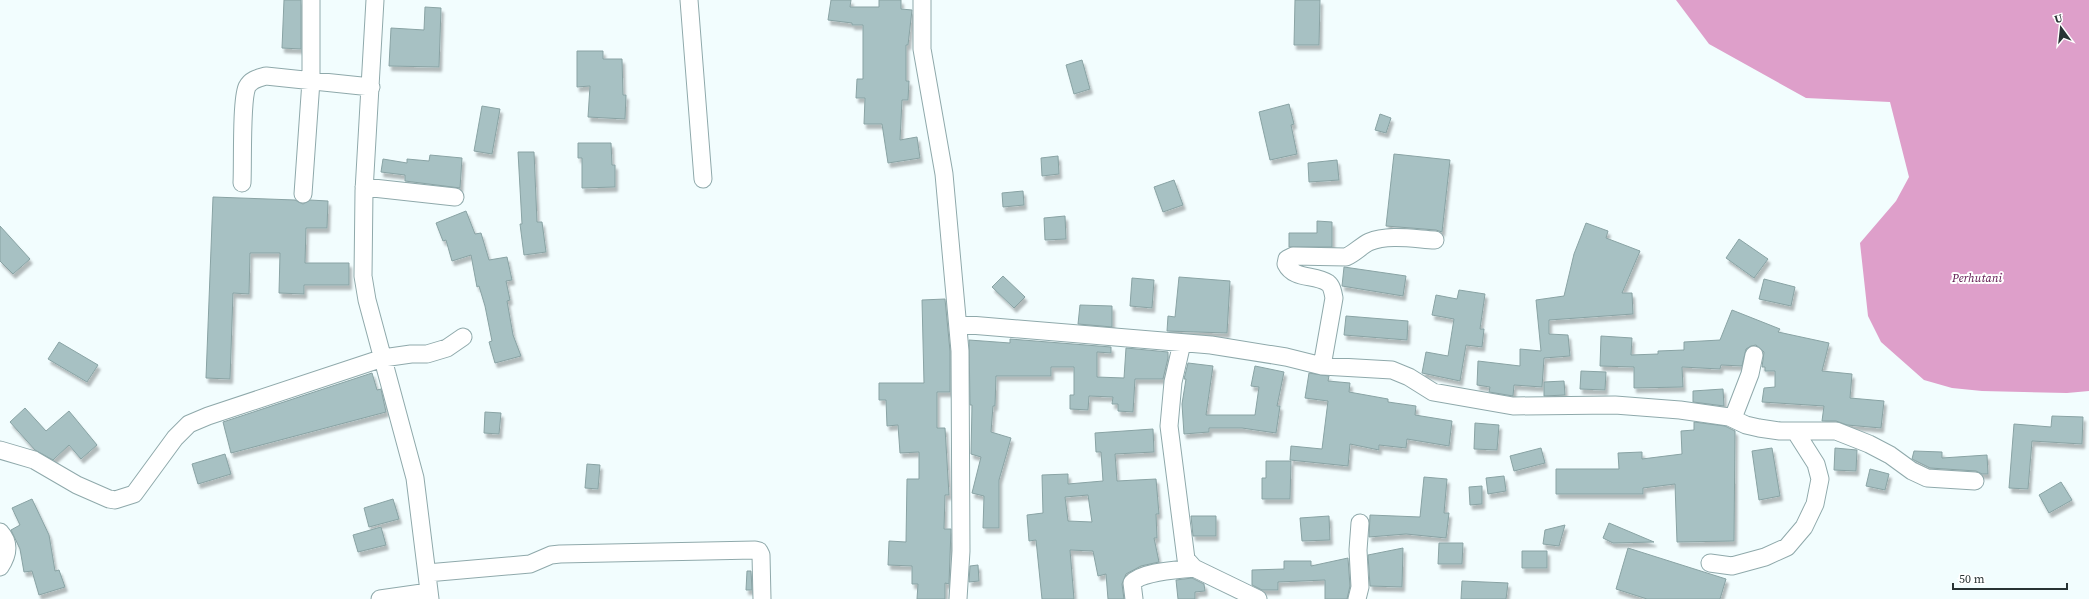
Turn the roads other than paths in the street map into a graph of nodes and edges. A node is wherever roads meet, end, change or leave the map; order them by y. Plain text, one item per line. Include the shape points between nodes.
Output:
1 (311, 0) edge
2 (375, 0) edge
3 (688, 0) edge
4 (922, 0) edge
5 (311, 81) junction
6 (371, 87) junction
7 (703, 179) dead end
8 (242, 183) dead end
9 (364, 187) junction
10 (303, 194) dead end
11 (455, 197) dead end
12 (1435, 240) dead end
13 (958, 324) junction
14 (463, 338) dead end
15 (1182, 343) junction
16 (1754, 355) dead end
17 (384, 358) junction
18 (1322, 366) junction
19 (1733, 418) junction
20 (1795, 431) junction
21 (0, 450) edge
22 (1975, 481) dead end
23 (1360, 523) dead end
24 (0, 532) edge
25 (1710, 563) dead end
26 (0, 566) edge
27 (1194, 568) junction
28 (427, 573) junction
29 (429, 596) edge
30 (380, 599) edge
31 (762, 599) edge
32 (958, 599) edge
33 (1134, 599) edge
34 (1258, 599) edge
35 (1358, 599) edge

1 - 5 street
2 - 6 street
3 - 7 street
4 - 13 street via 922,49 944,174
5 - 6 street
5 - 8 street via 266,76 254,79 248,86 245,102
5 - 10 street
6 - 9 street
9 - 11 street
9 - 17 street via 363,276
12 - 18 street via 1382,238 1370,242 1346,257 1293,256 1287,259 1288,268 1294,273 1328,283 1331,288 1334,298
13 - 15 street
13 - 32 street via 961,551
14 - 17 street via 448,348 427,354
15 - 18 street via 1286,357
15 - 27 street via 1169,426 1184,549 1186,559
16 - 19 street via 1750,374
17 - 21 street via 189,424 175,438 134,494 126,498 109,499 77,485 34,460
17 - 28 street via 415,478
18 - 19 street via 1392,370 1433,392 1513,406 1615,406 1680,410
19 - 20 street via 1759,428
20 - 22 street via 1836,431 1869,444 1927,478
20 - 25 street via 1816,464 1820,479 1815,504 1804,527 1787,547 1765,557 1732,566
23 - 35 street
24 - 26 street via 7,546 5,559
27 - 33 street via 1136,578 1132,582
27 - 34 street
28 - 29 street
28 - 31 street via 530,564 560,554 755,550 761,555
29 - 30 street

